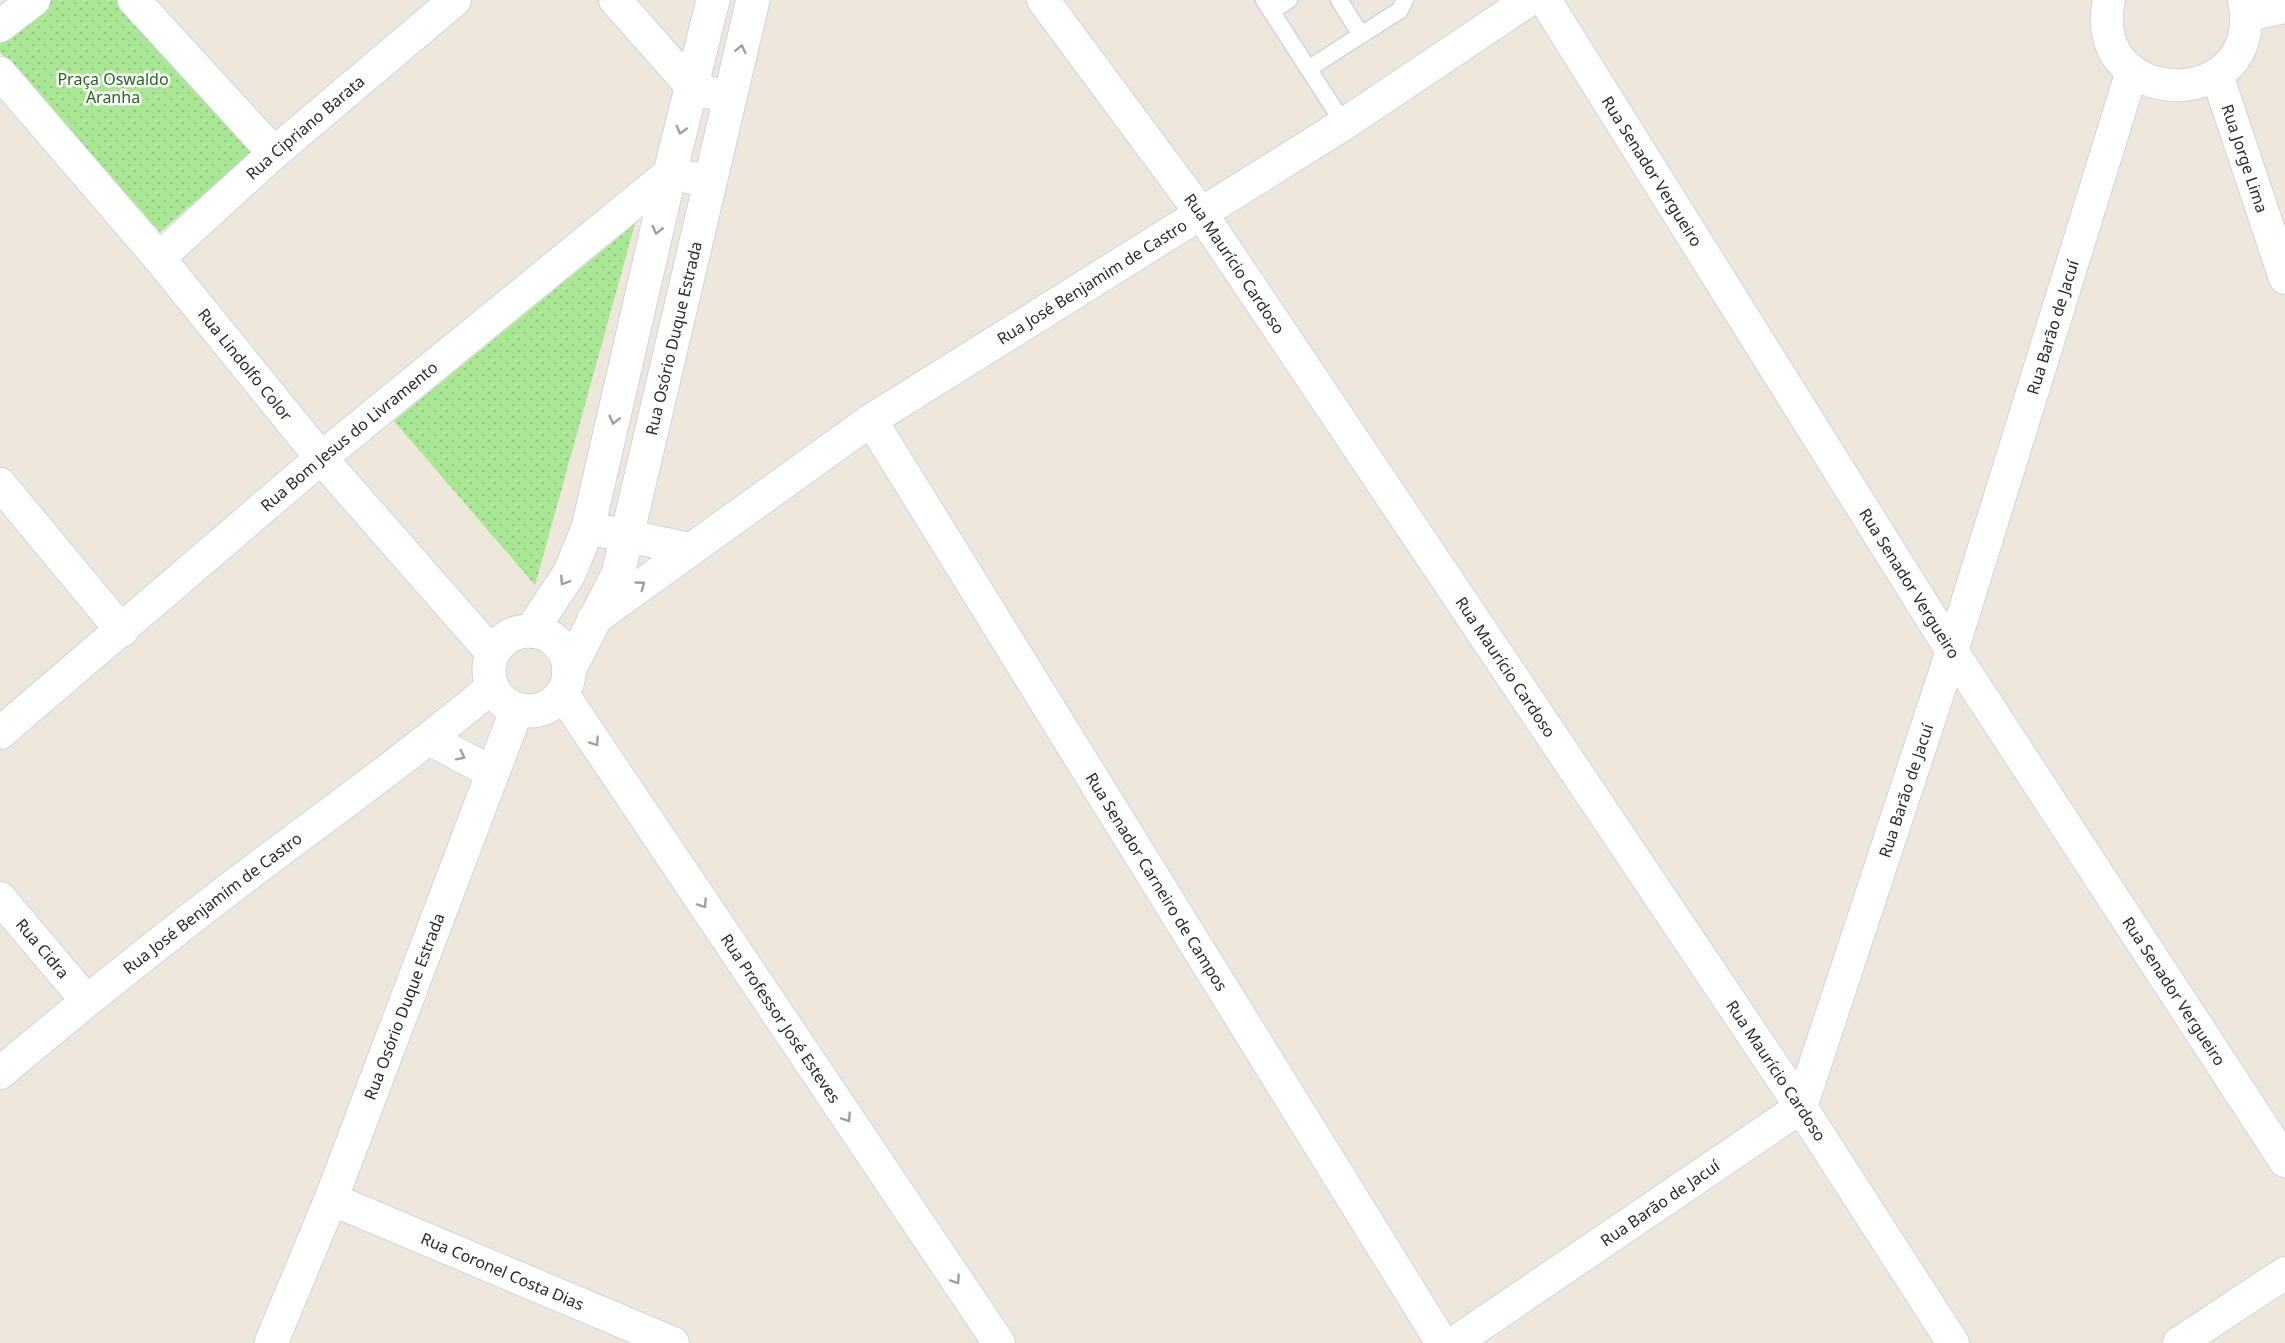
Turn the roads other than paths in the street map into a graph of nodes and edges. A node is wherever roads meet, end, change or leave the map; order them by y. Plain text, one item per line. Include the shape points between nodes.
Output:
1 (34, 0) edge
2 (134, 0) edge
3 (455, 0) edge
4 (615, 0) edge
5 (713, 0) edge
6 (753, 0) edge
7 (1042, 0) edge
8 (1289, 0) edge
9 (1339, 0) edge
10 (1405, 0) edge
11 (1528, 0) edge
12 (1545, 0) edge
13 (2109, 0) edge
14 (1267, 5) edge
15 (2246, 7) edge
16 (2285, 7) edge
17 (0, 26) edge
18 (1361, 35) junction
19 (1308, 69) junction
20 (2132, 71) junction
21 (0, 73) edge
22 (2217, 75) junction
23 (693, 88) junction
24 (729, 98) junction
25 (1344, 124) junction
26 (274, 153) junction
27 (670, 173) junction
28 (710, 182) junction
29 (1201, 213) junction
30 (159, 258) junction
31 (2285, 278) edge
32 (871, 420) junction
33 (321, 458) junction
34 (0, 484) edge
35 (588, 528) junction
36 (627, 535) junction
37 (690, 549) junction
38 (593, 620) junction
39 (122, 631) junction
40 (531, 631) junction
41 (1952, 651) junction
42 (493, 654) junction
43 (566, 682) junction
44 (492, 687) junction
45 (517, 709) junction
46 (0, 733) edge
47 (429, 739) junction
48 (493, 773) junction
49 (0, 898) edge
50 (86, 1000) junction
51 (0, 1073) edge
52 (1801, 1107) junction
53 (2285, 1161) edge
54 (331, 1199) junction
55 (2285, 1273) edge
56 (289, 1303) junction
57 (271, 1343) edge
58 (282, 1343) edge
59 (674, 1343) edge
60 (999, 1343) edge
61 (1442, 1343) edge
62 (1454, 1343) edge
63 (1953, 1343) edge
64 (2179, 1343) edge

1 - 17 street
2 - 26 street
3 - 26 street, Rua Cipriano Barata
4 - 23 street
5 - 23 street
24 -> 6 street, Rua Osório Duque Estrada
7 - 29 street, Rua Maurício Cardoso
8 - 14 lane
9 - 18 lane
10 - 18 lane via 1400,10
11 - 25 street, Rua José Benjamim de Castro
12 - 41 street, Rua Senador Vergueiro
13 - 20 street via 2108,34 2118,55
14 - 19 lane
15 - 16 street
15 - 22 street via 2246,32 2239,49
18 - 19 lane
19 - 25 lane
20 - 22 street via 2151,82 2174,87 2196,84
20 - 41 street, Rua Barão de Jacuí
21 - 30 street, Rua Lindolfo Color
22 - 31 street, Rua Jorge Lima
23 - 24 street
23 -> 27 street
24 - 28 street, Rua Osório Duque Estrada
25 - 29 street, Rua José Benjamim de Castro
26 - 30 street, Rua Cipriano Barata
27 - 28 street
27 - 33 street, Rua Bom Jesus do Livramento
27 -> 35 street
28 - 36 street, Rua Osório Duque Estrada
29 - 32 street, Rua José Benjamim de Castro
29 - 52 street, Rua Maurício Cardoso
30 - 33 street, Rua Lindolfo Color
32 - 37 street, Rua José Benjamim de Castro
32 - 61 street, Rua Senador Carneiro de Campos
33 - 39 street, Rua Bom Jesus do Livramento
33 - 42 street, Rua Lindolfo Color
34 - 39 street
35 - 36 street
35 -> 40 street via 569,574
36 - 37 street
36 - 38 street, Rua Osório Duque Estrada via 618,574
38 -> 37 street, Rua José Benjamim de Castro
38 - 43 street, Rua Osório Duque Estrada
39 - 46 street, Rua Bom Jesus do Livramento
40 - 42 street via 508,636
40 - 43 street via 553,638 561,647 567,658
41 - 52 street, Rua Barão de Jacuí
41 - 53 street, Rua Senador Vergueiro
42 - 44 street via 489,664
43 - 45 street via 556,701 537,710
43 -> 60 street, Rua Professor José Esteves
44 - 45 street
44 - 47 street, Rua José Benjamim de Castro
45 - 48 street, Rua Osório Duque Estrada
47 -> 48 street
47 - 50 street, Rua José Benjamim de Castro
48 - 54 street, Rua Osório Duque Estrada
49 - 50 street, Rua Cidra
50 - 51 street, Rua José Benjamim de Castro
52 - 62 street, Rua Barão de Jacuí
52 - 63 street, Rua Maurício Cardoso
54 - 56 street, Rua Osório Duque Estrada
54 - 59 street, Rua Coronel Costa Dias
55 - 64 street
56 - 57 street, Rua Osório Duque Estrada
56 - 58 street, Rua Osório Duque Estrada

